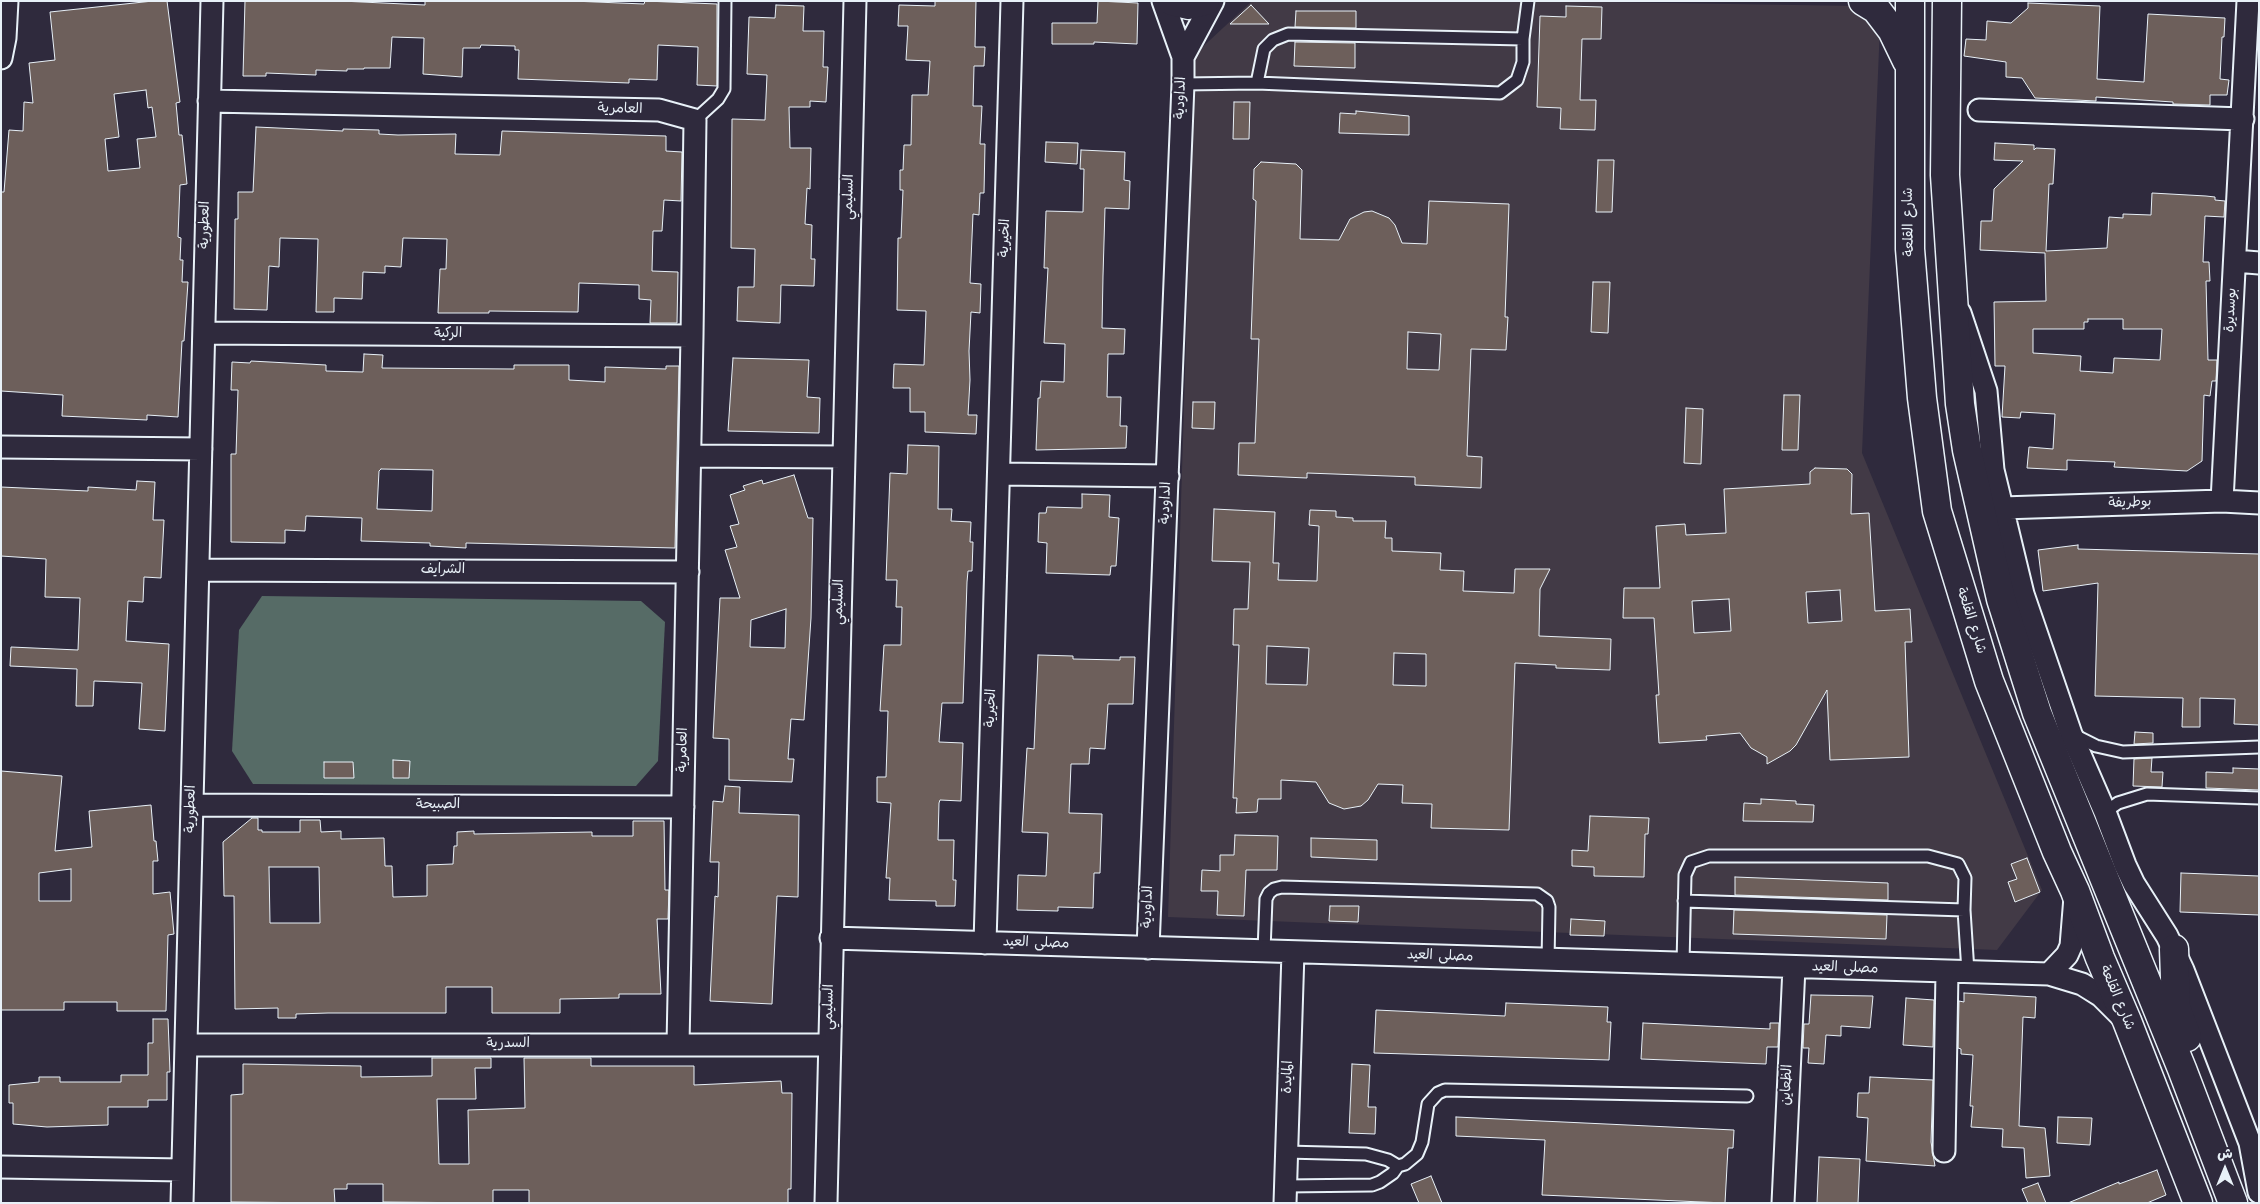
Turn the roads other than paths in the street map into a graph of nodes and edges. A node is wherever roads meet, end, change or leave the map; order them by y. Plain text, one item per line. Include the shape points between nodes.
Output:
1 (7, 1) edge
2 (212, 1) edge
3 (725, 1) edge
4 (855, 1) edge
5 (1012, 1) edge
6 (1162, 1) edge
7 (1172, 1) edge
8 (1205, 1) edge
9 (1213, 1) edge
10 (1528, 1) edge
11 (1863, 1) edge
12 (1910, 1) edge
13 (1946, 1) edge
14 (2248, 1) edge
15 (1523, 39) junction
16 (1183, 57) junction
17 (1, 58) edge
18 (1909, 65) junction
19 (1257, 83) junction
20 (1183, 84) junction
21 (209, 101) junction
22 (1979, 110) dead end
23 (2243, 119) junction
24 (695, 120) junction
25 (2235, 261) junction
26 (2259, 263) edge
27 (1951, 290) junction
28 (204, 333) junction
29 (692, 336) junction
30 (1, 447) edge
31 (201, 449) junction
32 (690, 456) junction
33 (844, 457) junction
34 (1000, 474) junction
35 (1168, 476) junction
36 (2222, 502) junction
37 (2259, 503) edge
38 (2002, 508) junction
39 (198, 570) junction
40 (688, 572) junction
41 (2071, 734) junction
42 (2259, 747) edge
43 (2259, 798) edge
44 (192, 805) junction
45 (683, 807) junction
46 (2105, 812) junction
47 (2076, 891) junction
48 (1684, 901) junction
49 (1964, 910) junction
50 (831, 938) junction
51 (985, 943) junction
52 (1148, 948) junction
53 (2174, 949) junction
54 (1264, 951) junction
55 (1293, 952) junction
56 (1548, 961) junction
57 (1683, 964) junction
58 (1794, 967) junction
59 (1947, 972) junction
60 (1968, 972) junction
61 (2049, 974) junction
62 (2127, 1021) junction
63 (186, 1045) junction
64 (678, 1045) junction
65 (829, 1045) junction
66 (1747, 1096) dead end
67 (2210, 1142) junction
68 (1944, 1151) dead end
69 (1286, 1152) junction
70 (1398, 1166) junction
71 (1, 1167) edge
72 (182, 1170) junction
73 (2259, 1192) edge
74 (1285, 1195) edge
75 (182, 1203) edge
76 (826, 1203) edge
77 (1782, 1203) edge
78 (2198, 1203) edge
79 (2233, 1203) edge

1 - 17 street
2 - 21 street, العطورية
3 - 24 lane via 724,89
4 - 33 street, السليمي
5 - 34 street, الخيرية
6 - 16 street, الداودية
7 - 8 main road via 1189,5
9 - 16 street, الداودية
10 - 15 lane
11 - 18 main road via 1876,9 1892,30
12 - 18 main road, شارع القلعة
13 - 27 main road via 1945,175
14 - 23 street, بوسديرة
15 - 19 lane via 1288,34 1273,40 1264,49
15 - 19 lane via 1523,62 1517,80 1500,94
16 - 20 street, الداودية
18 - 47 main road, شارع القلعة via 1910,249 1922,398 1936,511 1989,681 2057,852
19 - 20 lane
20 - 35 street, الداودية
21 - 24 street, العامرية via 659,110
21 - 28 street, العطورية
22 - 23 street
23 - 25 street, بوسديرة
24 - 29 street, العامرية
25 - 26 street
25 - 36 street, بوسديرة
27 - 38 street via 1986,391 1993,470
27 - 67 main road via 1967,450 2000,599 2037,713
28 - 29 street, الركية
28 - 31 street, العطورية
29 - 32 street, العامرية
30 - 31 street
31 - 39 street, العطورية
32 - 33 street
32 - 40 street, العامرية
33 - 50 street, السليمي
34 - 35 street
34 - 51 street, الخيرية
35 - 52 street, الداودية
36 - 37 street, بوطريفة
36 - 38 street, بوطريفة
38 - 41 street via 2023,594
39 - 40 street, الشرايف
39 - 44 street, العطورية
40 - 45 street, العامرية
41 - 42 lane via 2096,746 2123,752
41 - 46 street
43 - 46 lane via 2147,794 2118,803
44 - 45 street, الصبيحة
44 - 63 street, العطورية
45 - 64 street, العامرية
46 - 53 street via 2134,884
47 - 61 street via 2071,946
47 - 62 main road, شارع القلعة
48 - 49 lane
48 - 49 lane via 1685,875 1691,862 1709,856 1928,856 1958,864 1965,878
48 - 57 lane
49 - 60 lane
50 - 51 street, مصلى العيد
50 - 65 street, السليمي
51 - 52 street, مصلى العيد
52 - 54 street, مصلى العيد
53 - 67 main road via 2176,1006 2207,1094
53 - 73 street via 2250,1143
54 - 55 street, مصلى العيد
54 - 56 lane via 1266,900 1269,893 1282,887 1537,894 1547,901 1549,907
55 - 56 street, مصلى العيد
55 - 69 street, المايدة
56 - 57 street, مصلى العيد
57 - 58 street, مصلى العيد
58 - 59 street, مصلى العيد
58 - 77 street, الظعاين
59 - 60 street, مصلى العيد
59 - 68 street
60 - 61 street, مصلى العيد
61 - 62 street, مصلى العيد via 2090,988
62 - 78 main road, شارع القلعة
63 - 64 street, السدرية
63 - 72 street, العطورية
64 - 65 street, السدرية
65 - 76 street, السليمي
66 - 70 lane via 1445,1090 1428,1104 1417,1154 1406,1164
67 - 79 main road
69 - 70 lane via 1366,1154
69 - 74 street, المايدة
70 - 74 lane via 1387,1178 1372,1185
71 - 72 street
72 - 75 street, العطورية

